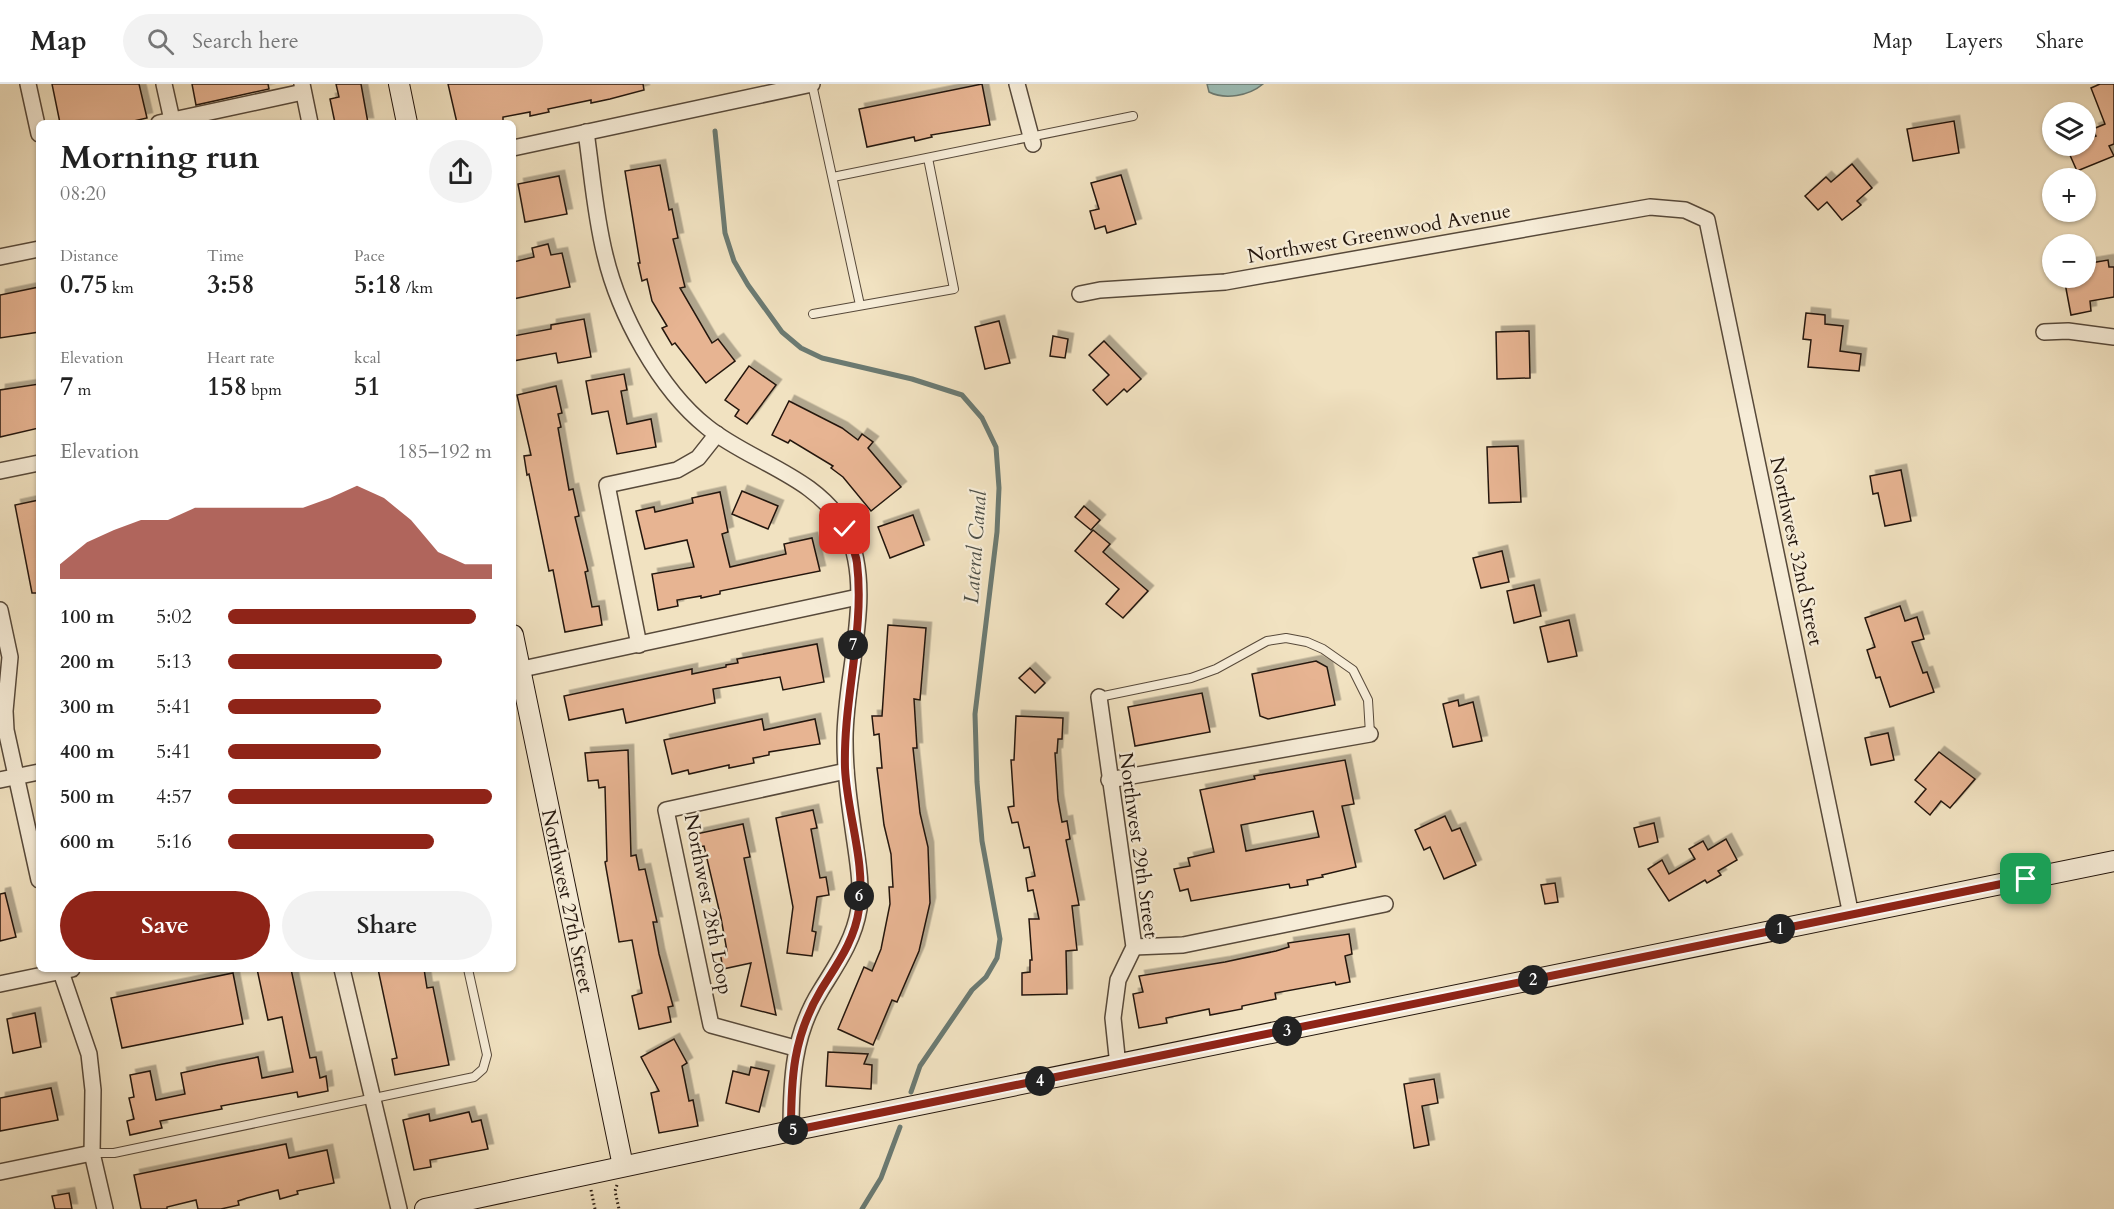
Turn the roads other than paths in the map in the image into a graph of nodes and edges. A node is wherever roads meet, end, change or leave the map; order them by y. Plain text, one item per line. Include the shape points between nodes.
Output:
1 (28, 84) edge
2 (164, 84) edge
3 (399, 84) edge
4 (812, 84) edge
5 (1017, 84) edge
6 (302, 88) edge
7 (1133, 116) dead end
8 (36, 120) edge
9 (166, 120) edge
10 (174, 120) edge
11 (309, 120) edge
12 (406, 120) edge
13 (586, 132) junction
14 (1031, 140) junction
15 (516, 147) edge
16 (928, 158) junction
17 (833, 177) junction
18 (1685, 210) joint
19 (36, 250) edge
20 (0, 257) edge
21 (1080, 294) dead end
22 (860, 305) junction
23 (813, 314) dead end
24 (2044, 332) dead end
25 (2114, 336) edge
26 (717, 434) junction
27 (36, 464) edge
28 (0, 471) edge
29 (858, 597) junction
30 (0, 610) edge
31 (639, 645) junction
32 (517, 670) edge
33 (1099, 697) joint
34 (1370, 734) joint
35 (846, 771) junction
36 (36, 773) edge
37 (7, 778) edge
38 (1109, 780) junction
39 (2114, 861) edge
40 (36, 870) edge
41 (1385, 904) dead end
42 (1851, 915) junction
43 (1134, 947) junction
44 (55, 972) edge
45 (65, 972) edge
46 (343, 972) edge
47 (469, 972) edge
48 (0, 984) edge
49 (795, 1048) junction
50 (1118, 1066) junction
51 (373, 1100) junction
52 (791, 1131) junction
53 (92, 1153) junction
54 (623, 1166) junction
55 (0, 1173) edge
56 (105, 1209) edge
57 (399, 1209) edge
58 (425, 1209) edge

1 - 8 street
2 - 9 street
3 - 12 street
4 - 13 street
4 - 17 lane
5 - 14 street
6 - 10 street
6 - 11 street
7 - 14 lane
13 - 15 street
13 - 26 street via 605,256 623,305 644,351 678,398
14 - 16 lane
16 - 17 lane
16 - 22 lane via 954,289
17 - 22 lane
18 - 21 street, Northwest Greenwood Avenue via 1650,207 1225,282
18 - 42 street, Northwest 32nd Street via 1707,220
19 - 20 street
22 - 23 lane
24 - 25 street
26 - 29 street via 825,502 845,529 857,561
26 - 31 street via 698,458 677,470 607,485
27 - 28 street
29 - 31 street
29 - 35 street via 844,737
30 - 37 street via 10,657 5,711
31 - 32 street
32 - 54 street, Northwest 27th Street
33 - 34 lane via 1191,678 1267,641 1286,638 1323,649 1353,670 1368,700
33 - 38 street, Northwest 29th Street
34 - 38 street
35 - 49 street via 859,874 859,909 849,944 821,991
35 - 49 street, Northwest 28th Loop via 666,810 711,1025
36 - 37 street
37 - 40 street
38 - 43 street, Northwest 29th Street
39 - 42 street
41 - 43 street via 1183,945
42 - 50 street
43 - 50 street, Northwest 29th Street via 1116,990 1113,1018
44 - 48 street
45 - 53 street via 89,1054
46 - 51 street
47 - 51 lane via 487,1055 483,1070 474,1077
49 - 52 street
50 - 52 street
51 - 53 lane via 114,1152
51 - 57 street
52 - 54 street
53 - 55 street
53 - 56 street
54 - 58 street

